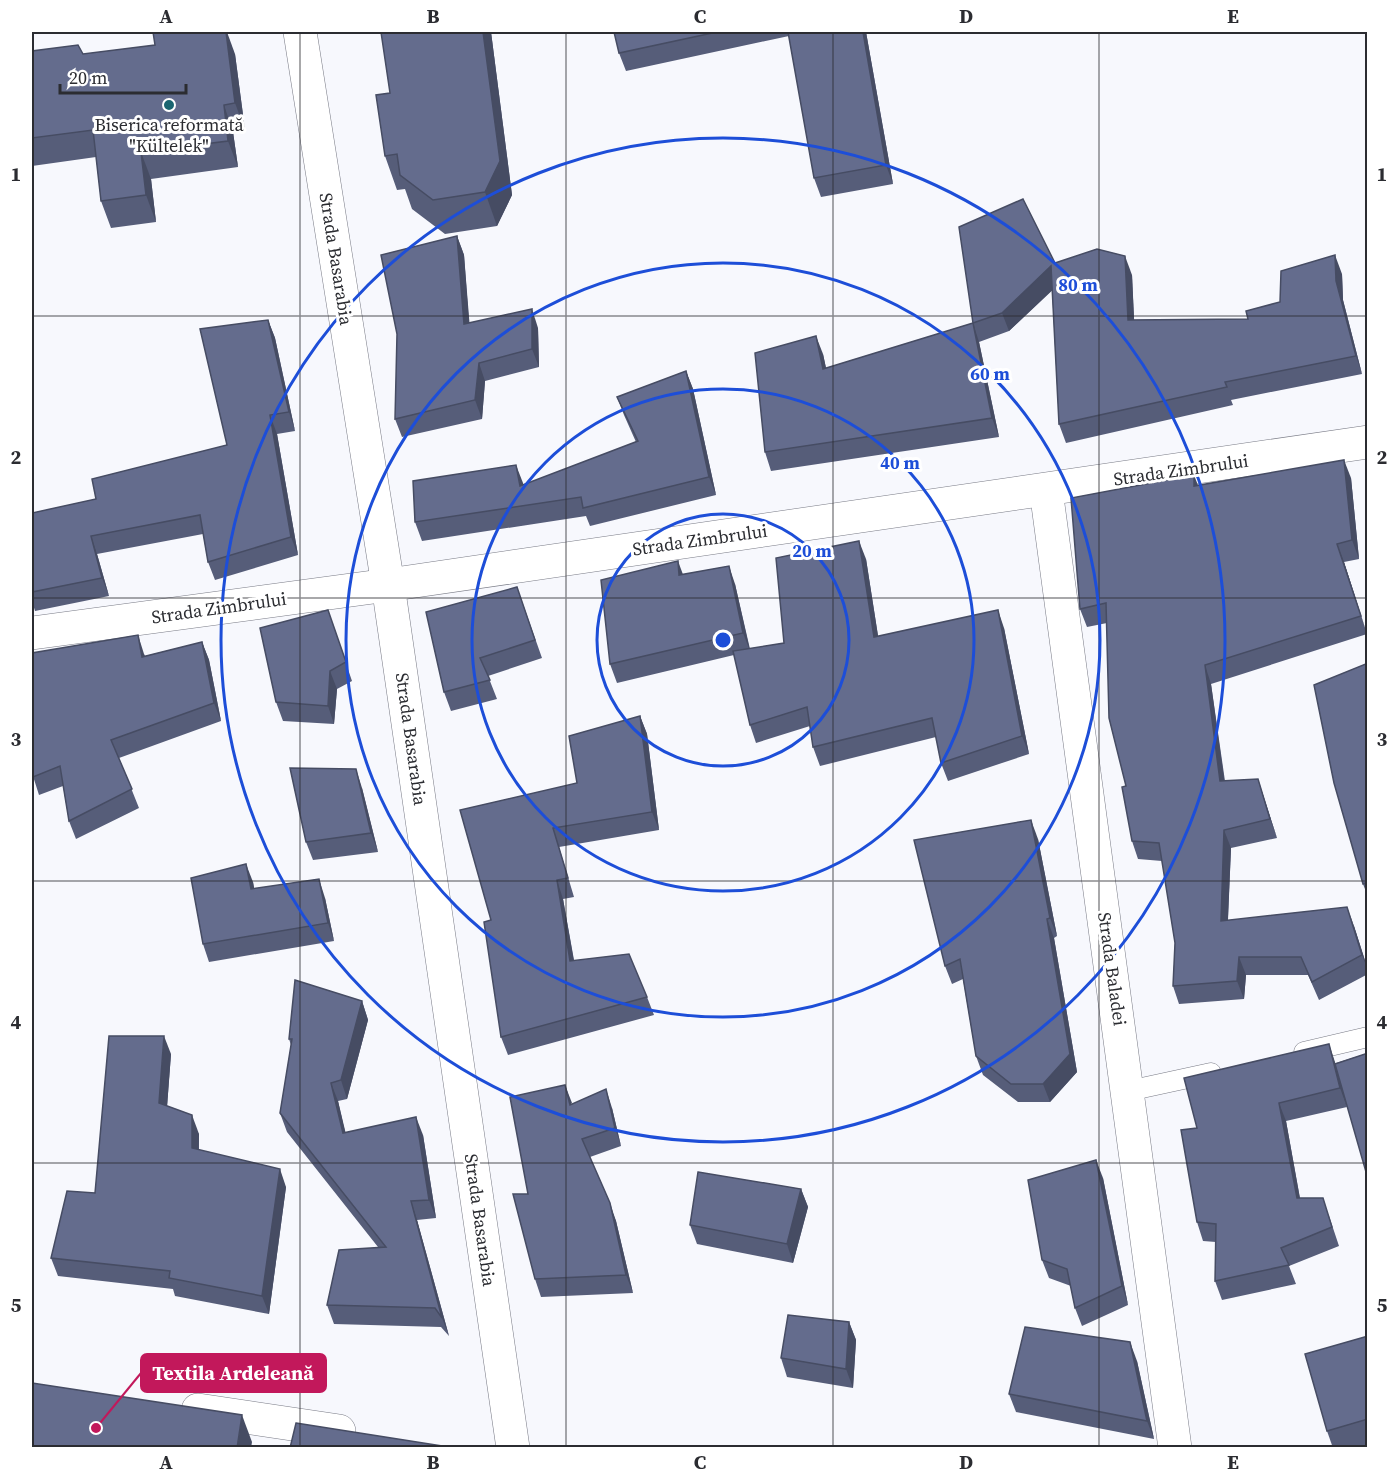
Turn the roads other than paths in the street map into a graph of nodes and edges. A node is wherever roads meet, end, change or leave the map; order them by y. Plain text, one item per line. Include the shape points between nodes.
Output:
1 (300, 32) edge
2 (1368, 442) edge
3 (1046, 490) junction
4 (388, 585) junction
5 (32, 633) edge
6 (1368, 1037) edge
7 (1290, 1055) edge
8 (1235, 1067) edge
9 (1128, 1091) junction
10 (170, 1406) edge
11 (367, 1435) edge
12 (513, 1448) edge
13 (1175, 1448) edge

1 - 4 street, Strada Basarabia
2 - 3 street, Strada Zimbrului
3 - 4 street, Strada Zimbrului
3 - 9 street, Strada Baladei
4 - 5 street, Strada Zimbrului
4 - 12 street, Strada Basarabia
6 - 7 lane
8 - 9 lane
9 - 13 street, Strada Baladei
10 - 11 street

